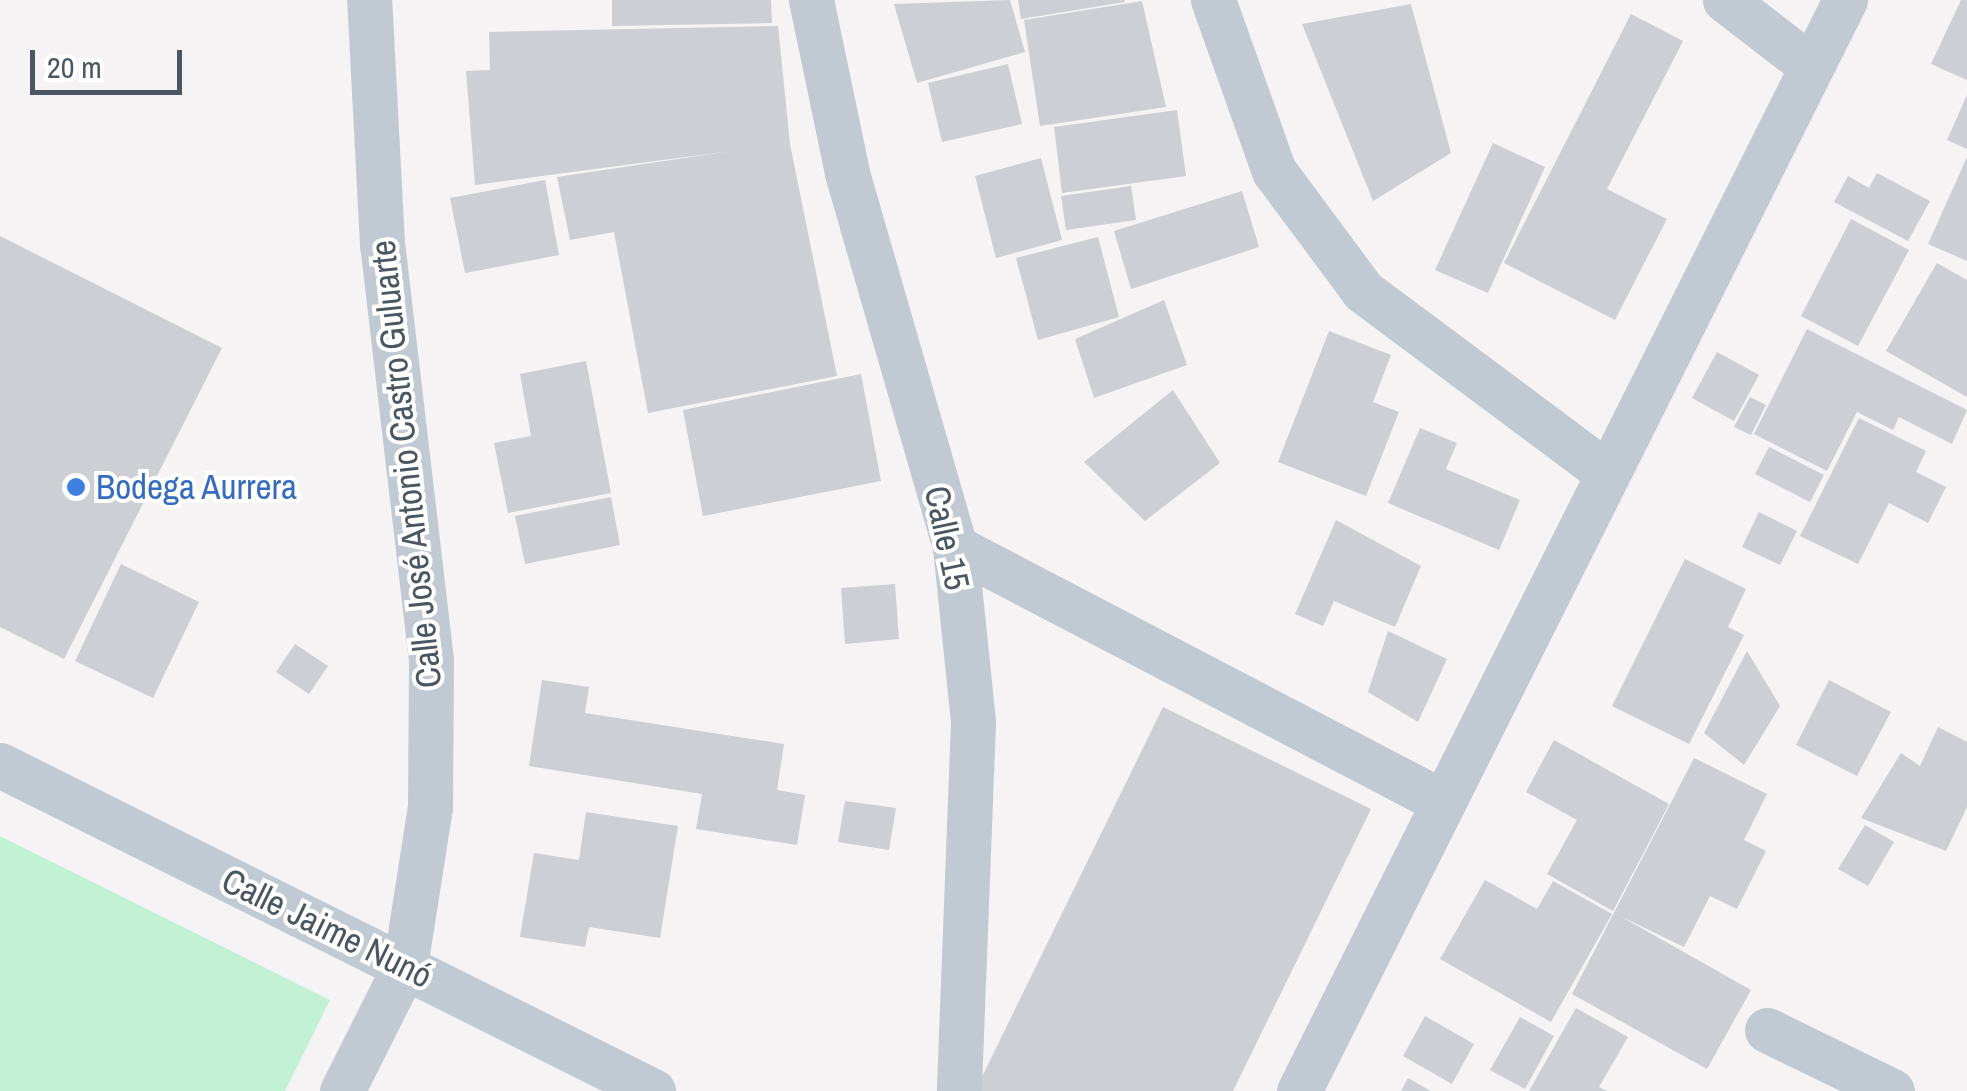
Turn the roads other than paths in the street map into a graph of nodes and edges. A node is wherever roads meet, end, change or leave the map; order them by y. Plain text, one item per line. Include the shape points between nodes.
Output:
1 (369, 0) edge
2 (811, 0) edge
3 (1213, 0) edge
4 (1725, 0) edge
5 (1845, 0) edge
6 (1811, 66) junction
7 (1607, 473) junction
8 (955, 547) junction
9 (0, 765) edge
10 (1443, 802) junction
11 (405, 966) junction
12 (1767, 1030) dead end
13 (342, 1091) edge
14 (653, 1091) edge
15 (959, 1091) edge
16 (1299, 1091) edge
17 (1892, 1091) edge

1 - 11 street, Calle José Antonio Castro Guluarte via 382,244 431,660 430,806
2 - 8 street, Calle 15 via 847,173
3 - 7 street via 1274,171 1362,291
4 - 6 street
5 - 6 street
6 - 7 street
7 - 10 street
8 - 10 street
8 - 15 street, Calle 15 via 973,722
9 - 11 street, Calle Jaime Nunó
10 - 16 street
11 - 13 street, Calle José Antonio Castro Guluarte
11 - 14 street, Calle Jaime Nunó
12 - 17 street

